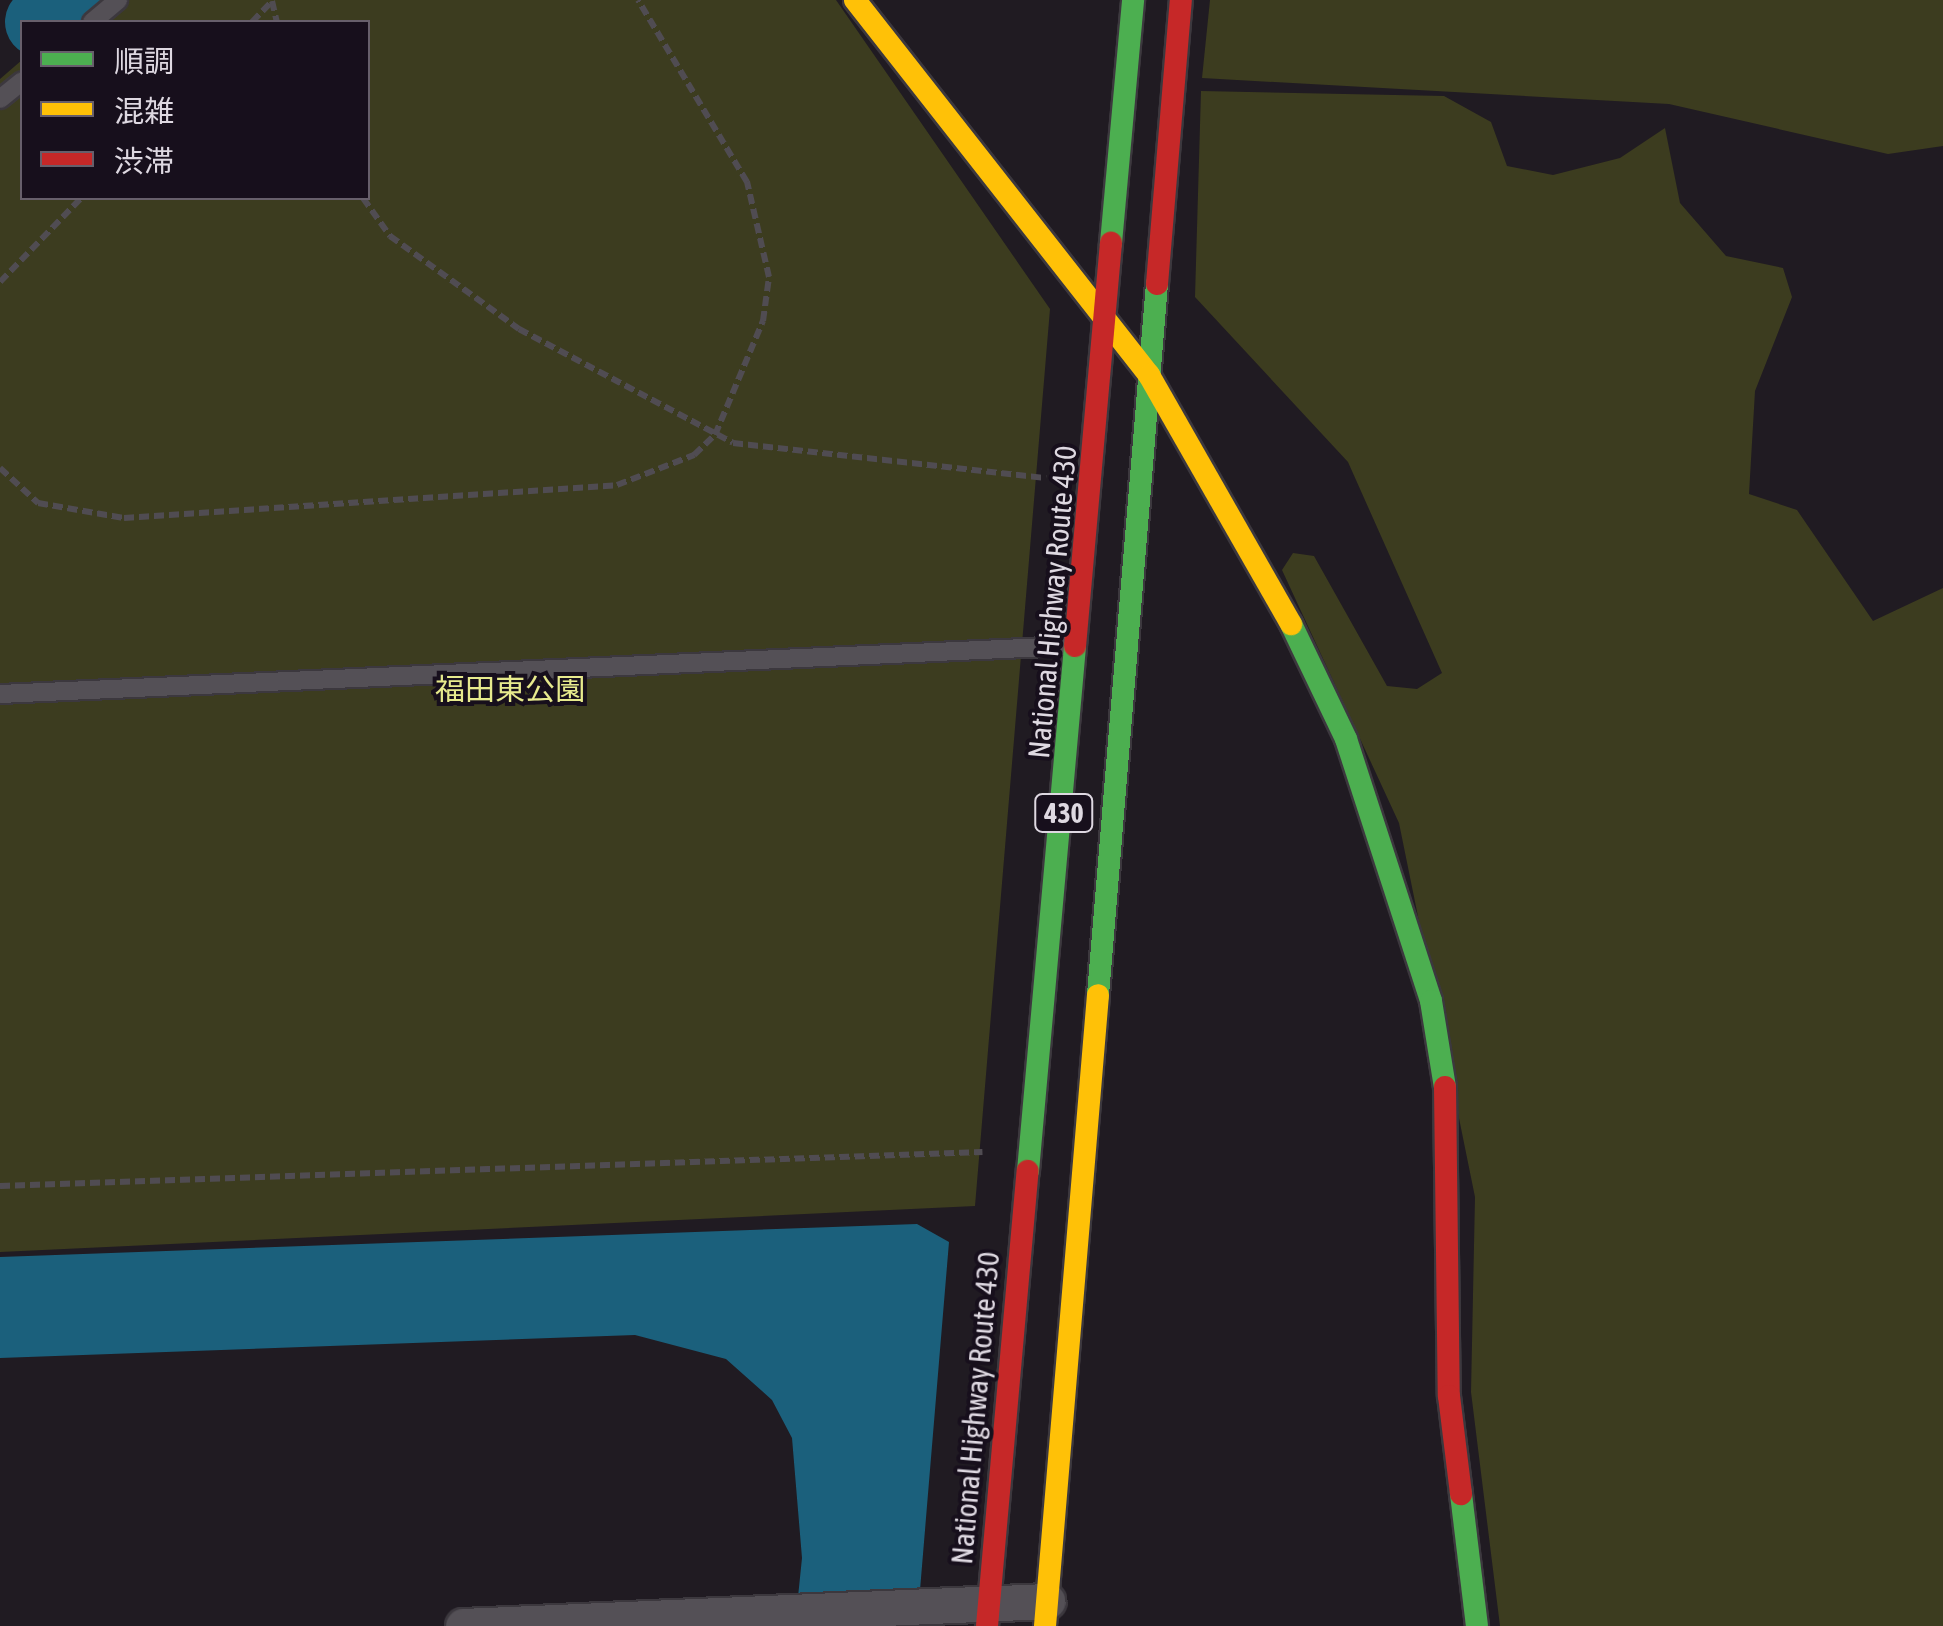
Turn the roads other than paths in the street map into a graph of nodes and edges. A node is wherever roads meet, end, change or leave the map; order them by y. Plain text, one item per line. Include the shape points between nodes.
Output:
1 (118, 0) edge
2 (855, 0) edge
3 (1133, 0) edge
4 (1181, 0) edge
5 (94, 20) edge
6 (20, 82) edge
7 (0, 100) edge
8 (1106, 318) junction
9 (1148, 374) junction
10 (1080, 646) junction
11 (0, 694) edge
12 (988, 1613) edge
13 (1046, 1614) edge
14 (463, 1626) edge
15 (1478, 1626) edge

1 - 5 lane
2 - 8 main road
3 - 8 main road, National Highway Route 430 / 430
4 - 9 main road, 430
6 - 7 lane
8 - 9 main road
8 - 10 main road, National Highway Route 430 / 430
9 - 13 main road, 430
9 - 15 main road via 1308,654 1346,739 1430,1002 1445,1079 1449,1396
10 - 11 lane
10 - 12 main road, National Highway Route 430 / 430
12 - 13 street
12 - 14 street via 942,1600

